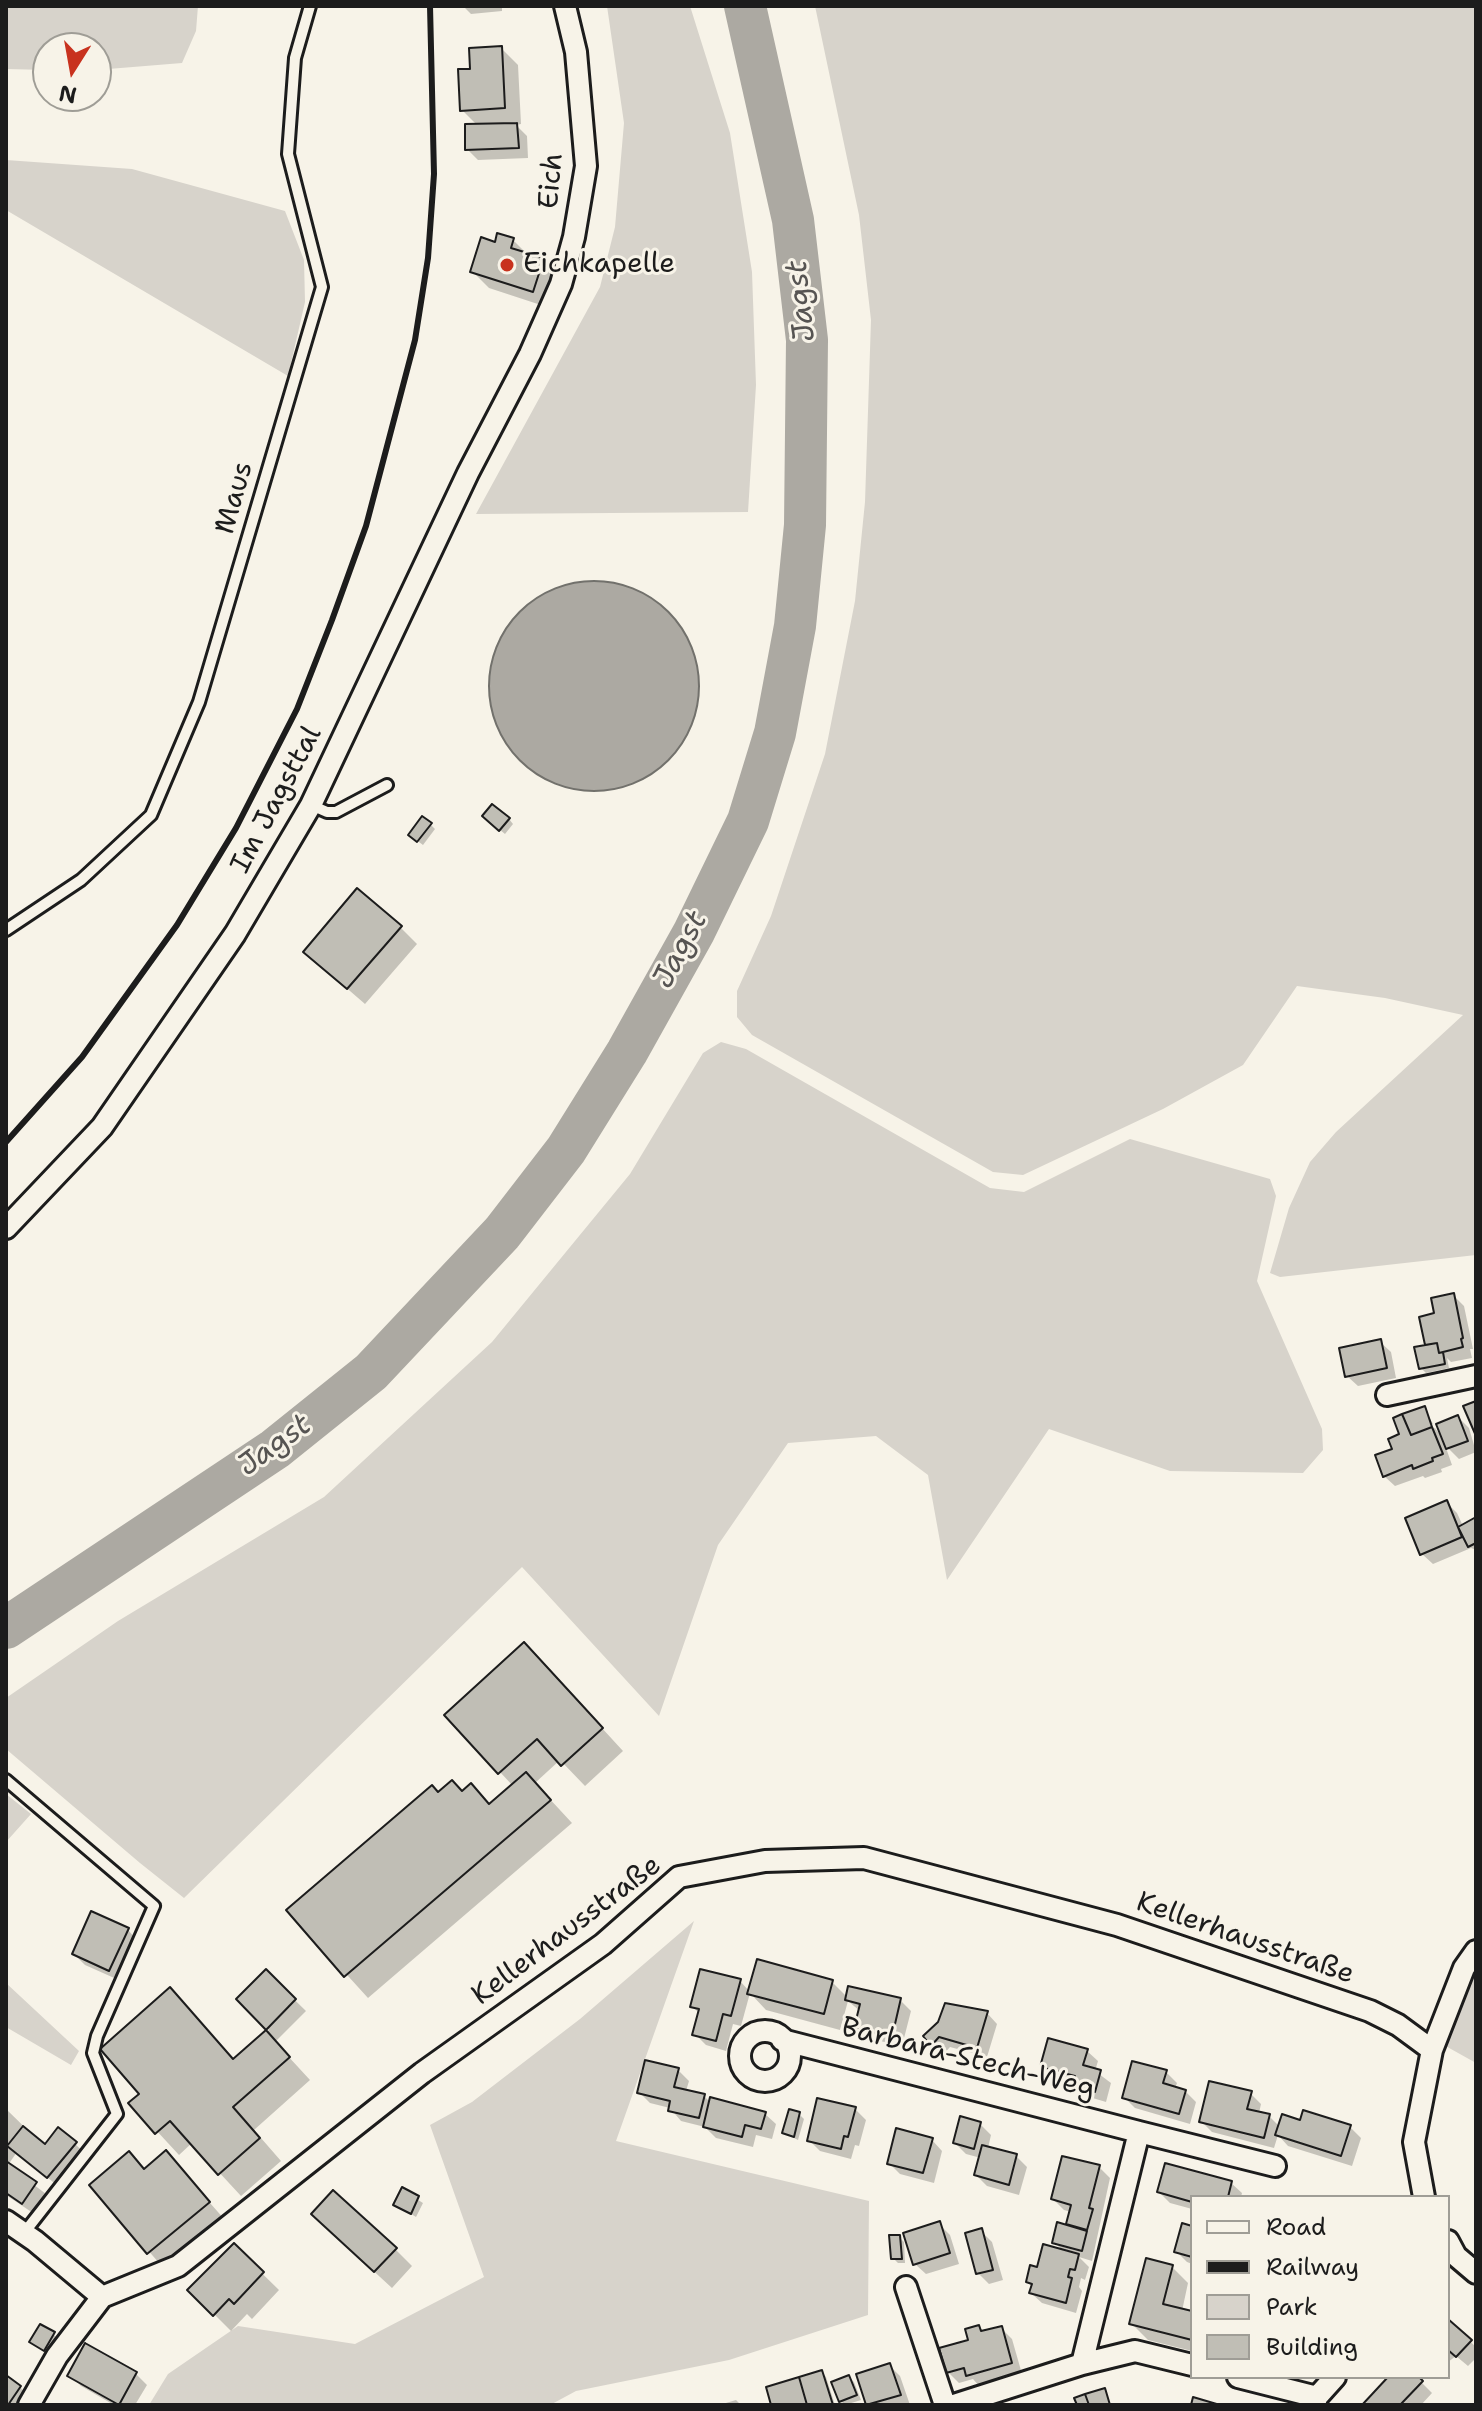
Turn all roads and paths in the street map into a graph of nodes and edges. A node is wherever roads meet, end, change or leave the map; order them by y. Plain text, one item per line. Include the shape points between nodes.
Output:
1 (310, 6) edge
2 (565, 6) edge
3 (530, 354) joint
4 (387, 785) dead end
5 (311, 805) junction
6 (6, 930) edge
7 (6, 1228) edge
8 (1476, 1376) edge
9 (1387, 1395) dead end
10 (6, 1780) edge
11 (1476, 1951) edge
12 (782, 2040) dead end
13 (1432, 2050) junction
14 (1139, 2132) junction
15 (1275, 2166) dead end
16 (1424, 2195) edge
17 (6, 2221) edge
18 (24, 2233) junction
19 (1451, 2253) edge
20 (1476, 2273) edge
21 (906, 2287) dead end
22 (102, 2297) junction
23 (1082, 2364) junction
24 (1190, 2365) edge
25 (1244, 2379) edge
26 (1333, 2379) edge
27 (1316, 2401) edge
28 (29, 2405) edge
29 (945, 2405) edge
30 (954, 2405) edge

1 - 6 lane, Maus via 295,58 288,154 322,287 199,702 151,815 81,880
2 - 3 street, Eich via 576,52 586,166 561,284
3 - 5 street, Im Jagsttal
4 - 5 lane via 336,812
5 - 7 street, Im Jagsttal via 235,934 102,1127
8 - 9 street
10 - 18 lane via 154,1906 93,2053 117,2114
11 - 13 street via 1464,1968
12 - 14 street, Barbara-Stech-Weg
13 - 16 street via 1414,2142
13 - 22 street, Kellerhausstraße via 1370,2011 1117,1925 864,1858 765,1861 679,1877 603,1944 422,2073 178,2266
14 - 15 street, Barbara-Stech-Weg
14 - 23 street
17 - 18 street
18 - 22 street
19 - 20 street
21 - 29 street
22 - 28 street via 57,2356
23 - 24 street via 1135,2351
23 - 30 street
25 - 27 street
26 - 27 street

